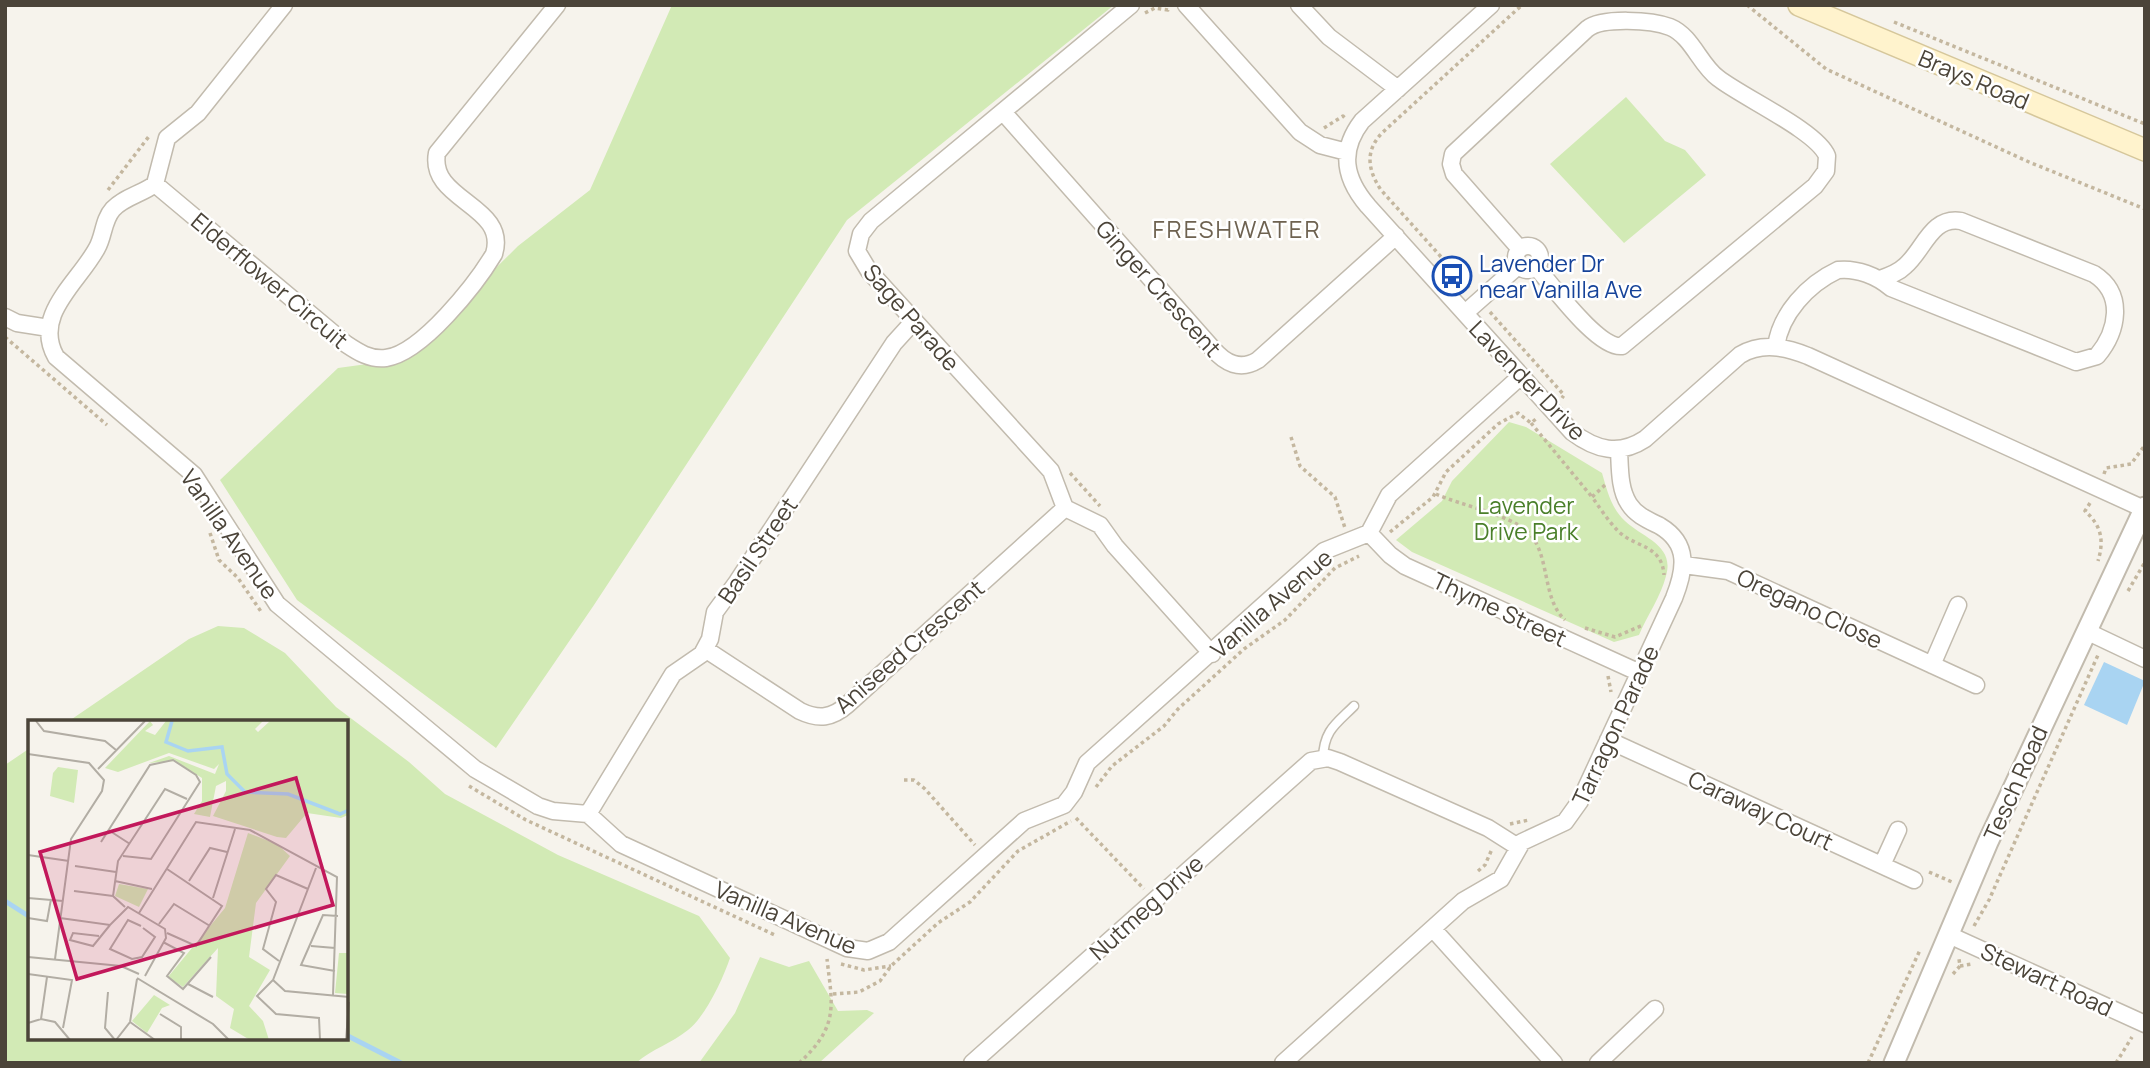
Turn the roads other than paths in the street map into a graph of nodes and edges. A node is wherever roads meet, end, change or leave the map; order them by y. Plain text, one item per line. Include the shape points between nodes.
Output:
1 (284, 5) edge
2 (557, 5) edge
3 (1131, 5) edge
4 (1186, 5) edge
5 (1299, 5) edge
6 (1491, 5) edge
7 (1802, 6) edge
8 (1398, 89) junction
9 (1003, 112) junction
10 (2145, 150) edge
11 (1347, 152) junction
12 (155, 184) junction
13 (1396, 236) junction
14 (1520, 249) junction
15 (1518, 266) junction
16 (1906, 266) junction
17 (1536, 267) junction
18 (1880, 279) junction
19 (1916, 297) junction
20 (1465, 313) junction
21 (5, 317) edge
22 (914, 321) junction
23 (49, 328) junction
24 (1776, 347) junction
25 (1521, 376) junction
26 (1619, 450) junction
27 (1065, 508) junction
28 (2144, 508) edge
29 (1369, 533) junction
30 (1684, 565) junction
31 (1958, 605) dead end
32 (2086, 631) junction
33 (705, 649) junction
34 (1212, 654) junction
35 (2145, 659) edge
36 (1932, 664) junction
37 (1640, 673) junction
38 (1976, 685) dead end
39 (1354, 706) dead end
40 (1608, 740) junction
41 (1323, 758) junction
42 (588, 814) junction
43 (1898, 830) dead end
44 (1518, 847) junction
45 (1882, 865) junction
46 (1914, 880) dead end
47 (1433, 929) junction
48 (1949, 935) junction
49 (1655, 1009) dead end
50 (2145, 1024) edge
51 (972, 1063) edge
52 (1283, 1063) edge
53 (1554, 1063) edge
54 (1598, 1063) edge
55 (1894, 1063) edge

1 - 12 street via 204,106 167,138
2 - 12 street, Elderflower Circuit via 437,153 441,178 492,225 497,240 494,254 435,326 393,356 372,358 346,344
3 - 9 street, Sage Parade
4 - 11 street via 1300,132 1320,145
5 - 8 street via 1329,37
6 - 8 street
7 - 10 main road, Brays Road
8 - 11 street via 1362,121
9 - 13 street, Ginger Crescent via 1228,363 1243,366 1258,360
9 - 22 street, Sage Parade via 861,234 858,251 863,264
11 - 13 street, Lavender Drive via 1352,185
12 - 23 street via 118,204 108,215 98,247 54,311
13 - 20 street, Lavender Drive
14 - 15 street
14 - 17 street via 1530,246 1537,250
14 - 17 street via 1454,174 1453,154 1598,22 1676,30 1716,77 1825,151 1826,171 1815,186 1622,346 1599,338
15 - 17 street
15 - 20 street
16 - 18 street
16 - 19 street
16 - 19 street via 1937,226 1961,220 2094,274 2109,288 2116,316 2097,356 2076,362
18 - 19 street
18 - 24 street via 1852,270 1832,272 1785,315
20 - 25 street, Lavender Drive
21 - 23 street
22 - 27 street, Sage Parade via 1051,471
22 - 33 street, Basil Street via 894,343 718,606
23 - 42 street, Vanilla Avenue via 59,362 194,475 277,604 489,779 546,809
24 - 26 street via 1740,355 1645,439
24 - 28 street via 1808,356
25 - 26 street, Lavender Drive via 1582,440 1600,449
25 - 29 street via 1389,495
26 - 30 street via 1627,502 1676,539
27 - 33 street, Aniseed Crescent via 847,705 828,717 800,711
27 - 34 street via 1100,525
28 - 32 street, Tesch Road
29 - 34 street, Vanilla Avenue via 1324,551
29 - 37 street, Thyme Street via 1405,566
30 - 36 street, Oregano Close via 1728,571
30 - 37 street, Tarragon Parade
31 - 36 street
32 - 35 street
32 - 48 street, Tesch Road
33 - 42 street via 673,674
34 - 42 street, Vanilla Avenue via 1087,763 1064,805 1024,821 899,935 868,951 834,943 637,852 614,839
36 - 38 street, Oregano Close
37 - 40 street, Tarragon Parade
39 - 41 lane via 1328,730
40 - 44 street, Tarragon Parade via 1571,816
40 - 45 street, Caraway Court
41 - 44 street via 1488,828
41 - 51 street, Nutmeg Drive via 1302,766
43 - 45 street
44 - 47 street via 1501,879 1470,896
45 - 46 street, Caraway Court
47 - 52 street
47 - 53 street
48 - 50 street, Stewart Road
48 - 55 street, Tesch Road
49 - 54 street

